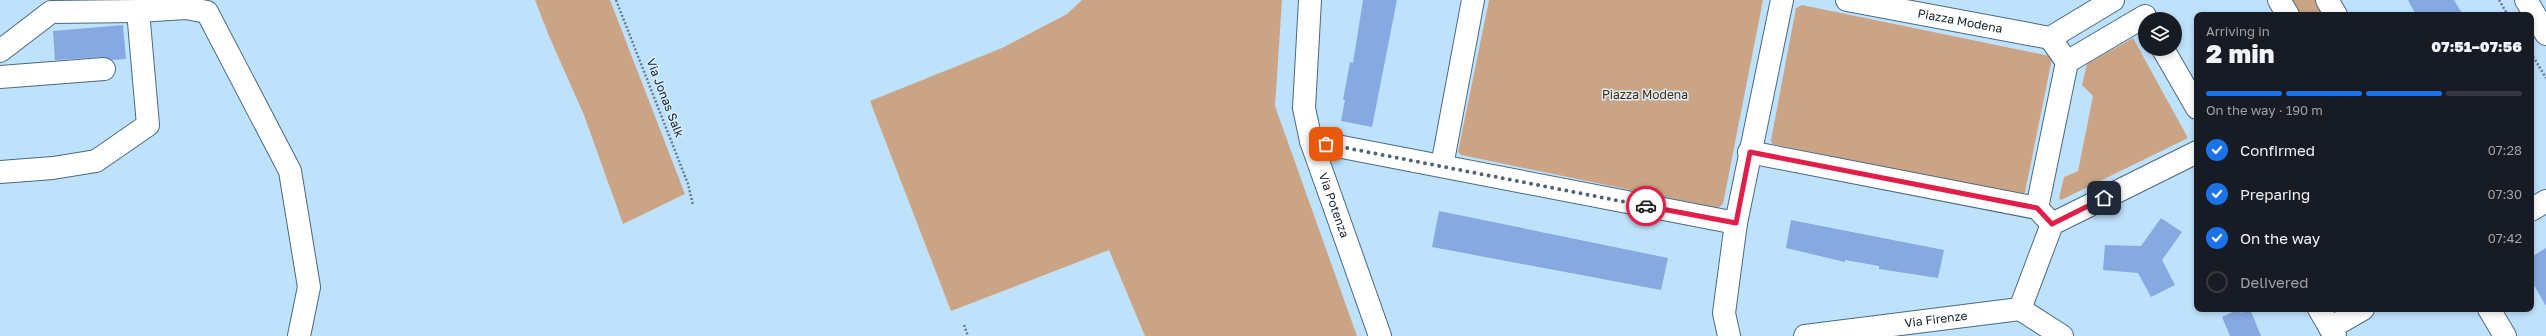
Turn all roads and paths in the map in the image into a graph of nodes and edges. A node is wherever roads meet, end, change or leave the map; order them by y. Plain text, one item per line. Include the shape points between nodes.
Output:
1 (616, 0) edge
2 (1310, 0) edge
3 (1473, 0) edge
4 (1782, 0) edge
5 (1847, 0) edge
6 (2113, 0) edge
7 (2279, 0) edge
8 (2328, 0) edge
9 (2499, 0) edge
10 (2526, 0) edge
11 (138, 11) junction
12 (2286, 12) edge
13 (2334, 12) edge
14 (2506, 12) edge
15 (2533, 12) edge
16 (2534, 14) edge
17 (2138, 15) edge
18 (2546, 34) edge
19 (2050, 38) junction
20 (0, 51) edge
21 (2168, 56) edge
22 (2534, 58) edge
23 (2067, 62) junction
24 (104, 69) dead end
25 (0, 77) edge
26 (2546, 78) edge
27 (2194, 103) edge
28 (1311, 141) junction
29 (1750, 152) junction
30 (2194, 153) edge
31 (1442, 166) junction
32 (0, 172) edge
33 (2546, 201) edge
34 (693, 204) dead end
35 (2037, 208) junction
36 (2534, 208) edge
37 (1736, 223) junction
38 (2052, 224) junction
39 (2020, 309) junction
40 (2321, 312) edge
41 (2359, 312) edge
42 (2491, 312) edge
43 (964, 326) dead end
44 (1891, 331) edge
45 (2333, 332) edge
46 (299, 336) edge
47 (968, 336) edge
48 (1380, 336) edge
49 (1729, 336) edge
50 (1805, 336) edge
51 (2062, 336) edge
52 (2505, 336) edge

1 - 34 path, Via Jonas Salk via 688,184
2 - 28 street, Via Potenza via 1304,108
3 - 31 street
4 - 29 street
5 - 19 street, Piazza Modena
6 - 19 street
7 - 12 street
8 - 13 street
9 - 14 path
10 - 15 street
11 - 20 street via 50,12
11 - 32 street via 148,125 96,161 53,168
11 - 46 street via 186,8 207,12 290,171 309,287
16 - 18 street
17 - 23 street
19 - 23 street
21 - 27 street
22 - 26 path
23 - 35 street
24 - 25 street
28 - 31 street
28 - 48 street, Via Potenza
29 - 35 street
29 - 37 street
30 - 38 street
31 - 37 street
33 - 36 street
35 - 38 street
37 - 49 street via 1724,313
38 - 39 street
39 - 44 street, Via Firenze
39 - 51 street
40 - 45 street
41 - 45 street
42 - 52 street
43 - 47 path
44 - 50 street, Via Firenze

